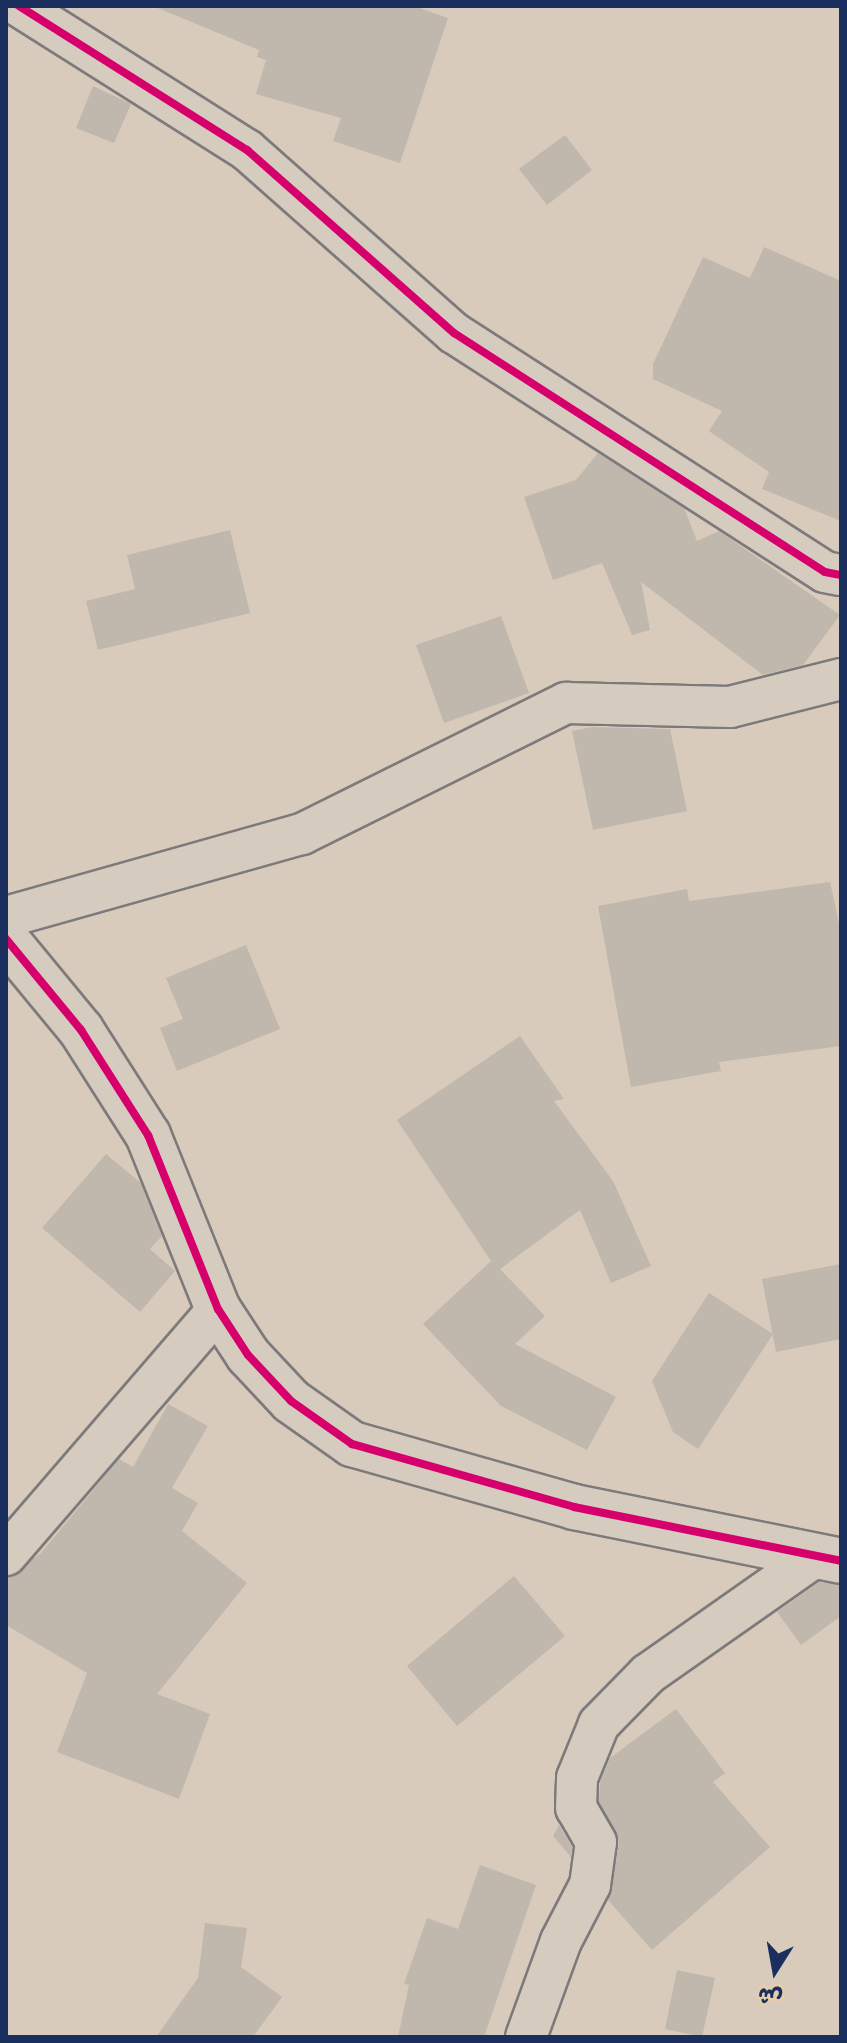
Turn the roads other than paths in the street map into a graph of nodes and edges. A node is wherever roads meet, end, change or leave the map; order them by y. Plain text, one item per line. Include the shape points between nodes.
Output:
1 (19, 6) edge
2 (841, 575) edge
3 (841, 679) edge
4 (6, 917) edge
5 (6, 939) edge
6 (218, 1309) junction
7 (6, 1555) edge
8 (827, 1560) edge
9 (526, 2037) edge

1 - 2 street via 247,150 454,333 825,572
3 - 4 street via 730,707 566,703 302,834
5 - 6 street via 81,1030 148,1135
6 - 7 street
6 - 8 street via 248,1355 291,1401 352,1444 574,1507
8 - 9 street via 648,1674 599,1724 577,1778 576,1808 596,1842 590,1885 561,1941

